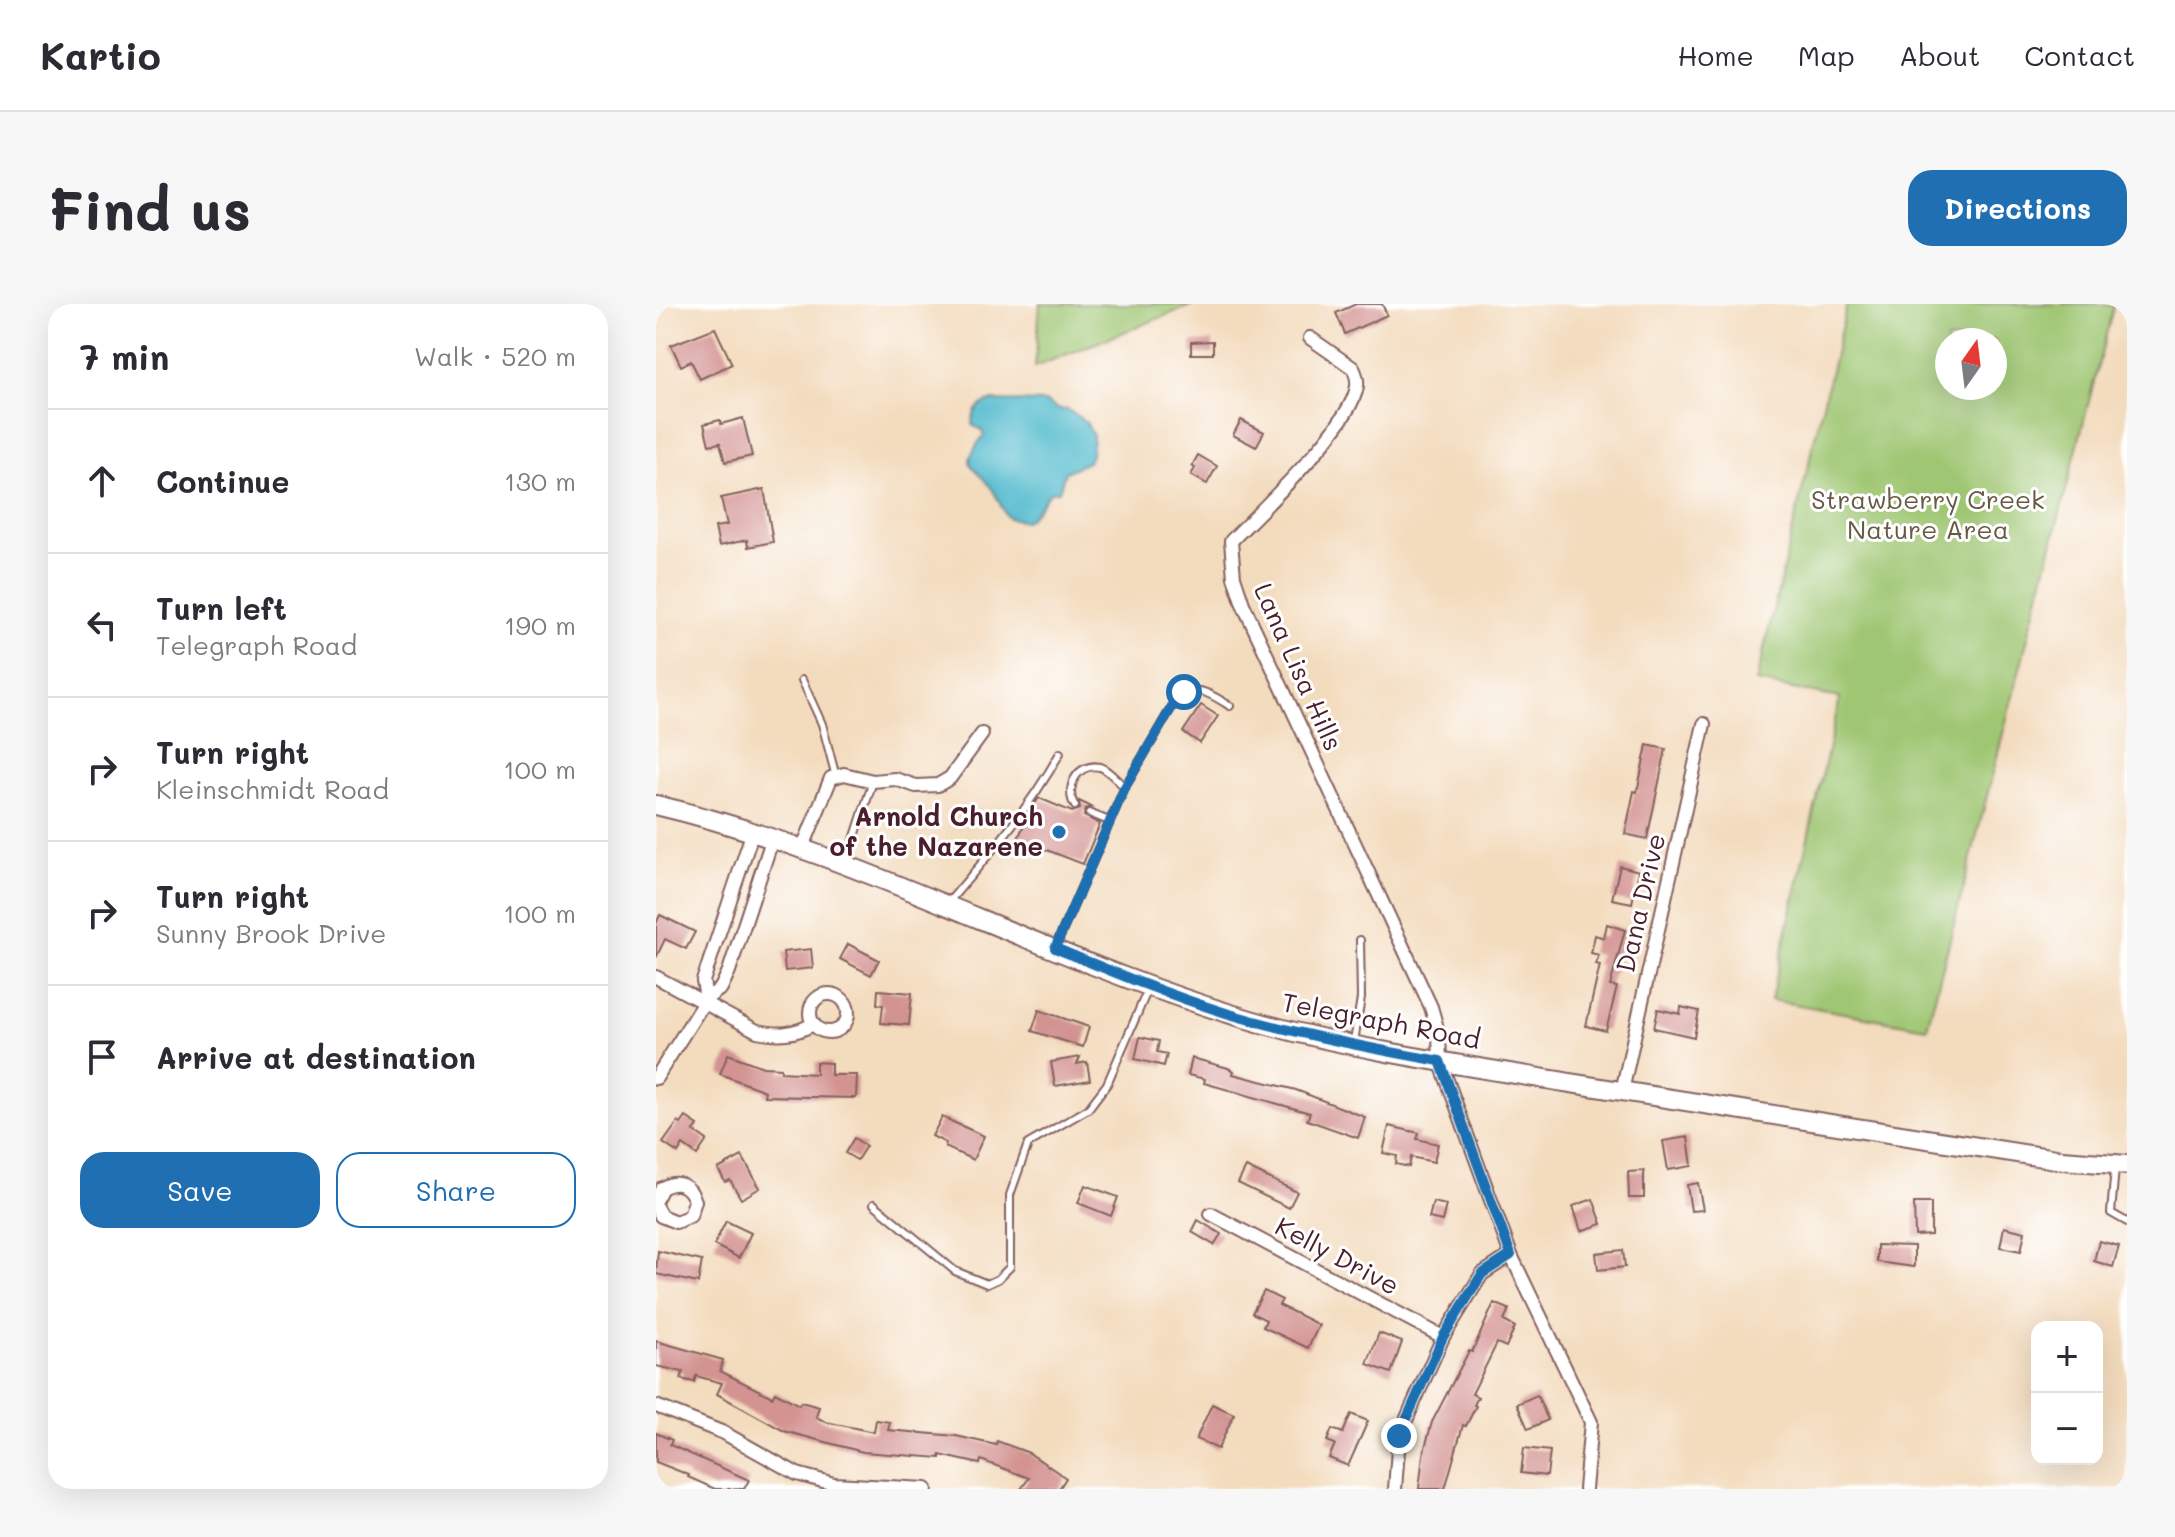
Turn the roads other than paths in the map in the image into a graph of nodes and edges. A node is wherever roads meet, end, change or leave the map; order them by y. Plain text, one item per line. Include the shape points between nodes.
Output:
1 (1310, 338) dead end
2 (802, 680) dead end
3 (1230, 706) dead end
4 (1704, 724) dead end
5 (982, 734) dead end
6 (1060, 753) dead end
7 (836, 777) junction
8 (873, 781) junction
9 (1125, 787) junction
10 (656, 805) edge
11 (1075, 806) dead end
12 (1089, 813) dead end
13 (1109, 821) junction
14 (753, 831) junction
15 (773, 837) junction
16 (803, 847) junction
17 (845, 864) junction
18 (946, 905) junction
19 (1360, 940) dead end
20 (1055, 948) junction
21 (656, 977) edge
22 (1150, 986) junction
23 (705, 1001) junction
24 (813, 1024) dead end
25 (1353, 1045) junction
26 (1440, 1061) junction
27 (656, 1078) edge
28 (1622, 1091) junction
29 (2121, 1165) edge
30 (657, 1194) edge
31 (874, 1204) dead end
32 (656, 1207) edge
33 (1211, 1214) dead end
34 (2127, 1222) edge
35 (1511, 1255) junction
36 (1443, 1337) junction
37 (656, 1406) edge
38 (926, 1489) edge
39 (1395, 1489) edge
40 (1585, 1489) edge

1 - 26 street, Lana Lisa Hills via 1353,368 1357,387 1318,448 1231,541 1234,577 1431,1007
2 - 7 lane via 822,724
3 - 9 lane via 1195,689 1180,695
4 - 28 street, Dana Drive
5 - 8 street via 950,778 938,785
6 - 18 lane via 1012,828
7 - 8 street
7 - 16 street via 831,778
8 - 17 lane
9 - 11 lane via 1108,771 1087,768 1071,786
9 - 13 lane
10 - 14 main road, Telegraph Road
12 - 13 lane
13 - 20 lane
14 - 15 main road, Telegraph Road
14 - 23 street via 705,975
15 - 16 main road, Telegraph Road
15 - 23 street via 724,982
16 - 17 main road, Telegraph Road
17 - 18 main road, Telegraph Road
18 - 20 main road, Telegraph Road
19 - 25 lane via 1361,998
20 - 22 main road, Telegraph Road
21 - 23 street
22 - 25 main road, Telegraph Road via 1270,1026
22 - 31 lane via 1107,1084 1088,1109 1028,1144 1010,1195 1010,1267 998,1279 987,1284 955,1271
23 - 24 street via 757,1031 793,1033
23 - 27 street
25 - 26 main road, Telegraph Road
26 - 28 main road, Telegraph Road
26 - 35 street, Lana Lisa Hills
28 - 29 main road, Telegraph Road
29 - 34 lane via 2111,1213
30 - 32 street via 667,1185 683,1185 695,1206 690,1216 676,1222 661,1216
33 - 36 street, Kelly Drive
35 - 36 street via 1482,1274
35 - 40 street, Lana Lisa Hills via 1591,1422
36 - 39 street via 1399,1436
37 - 38 street via 724,1433 797,1474 834,1484

